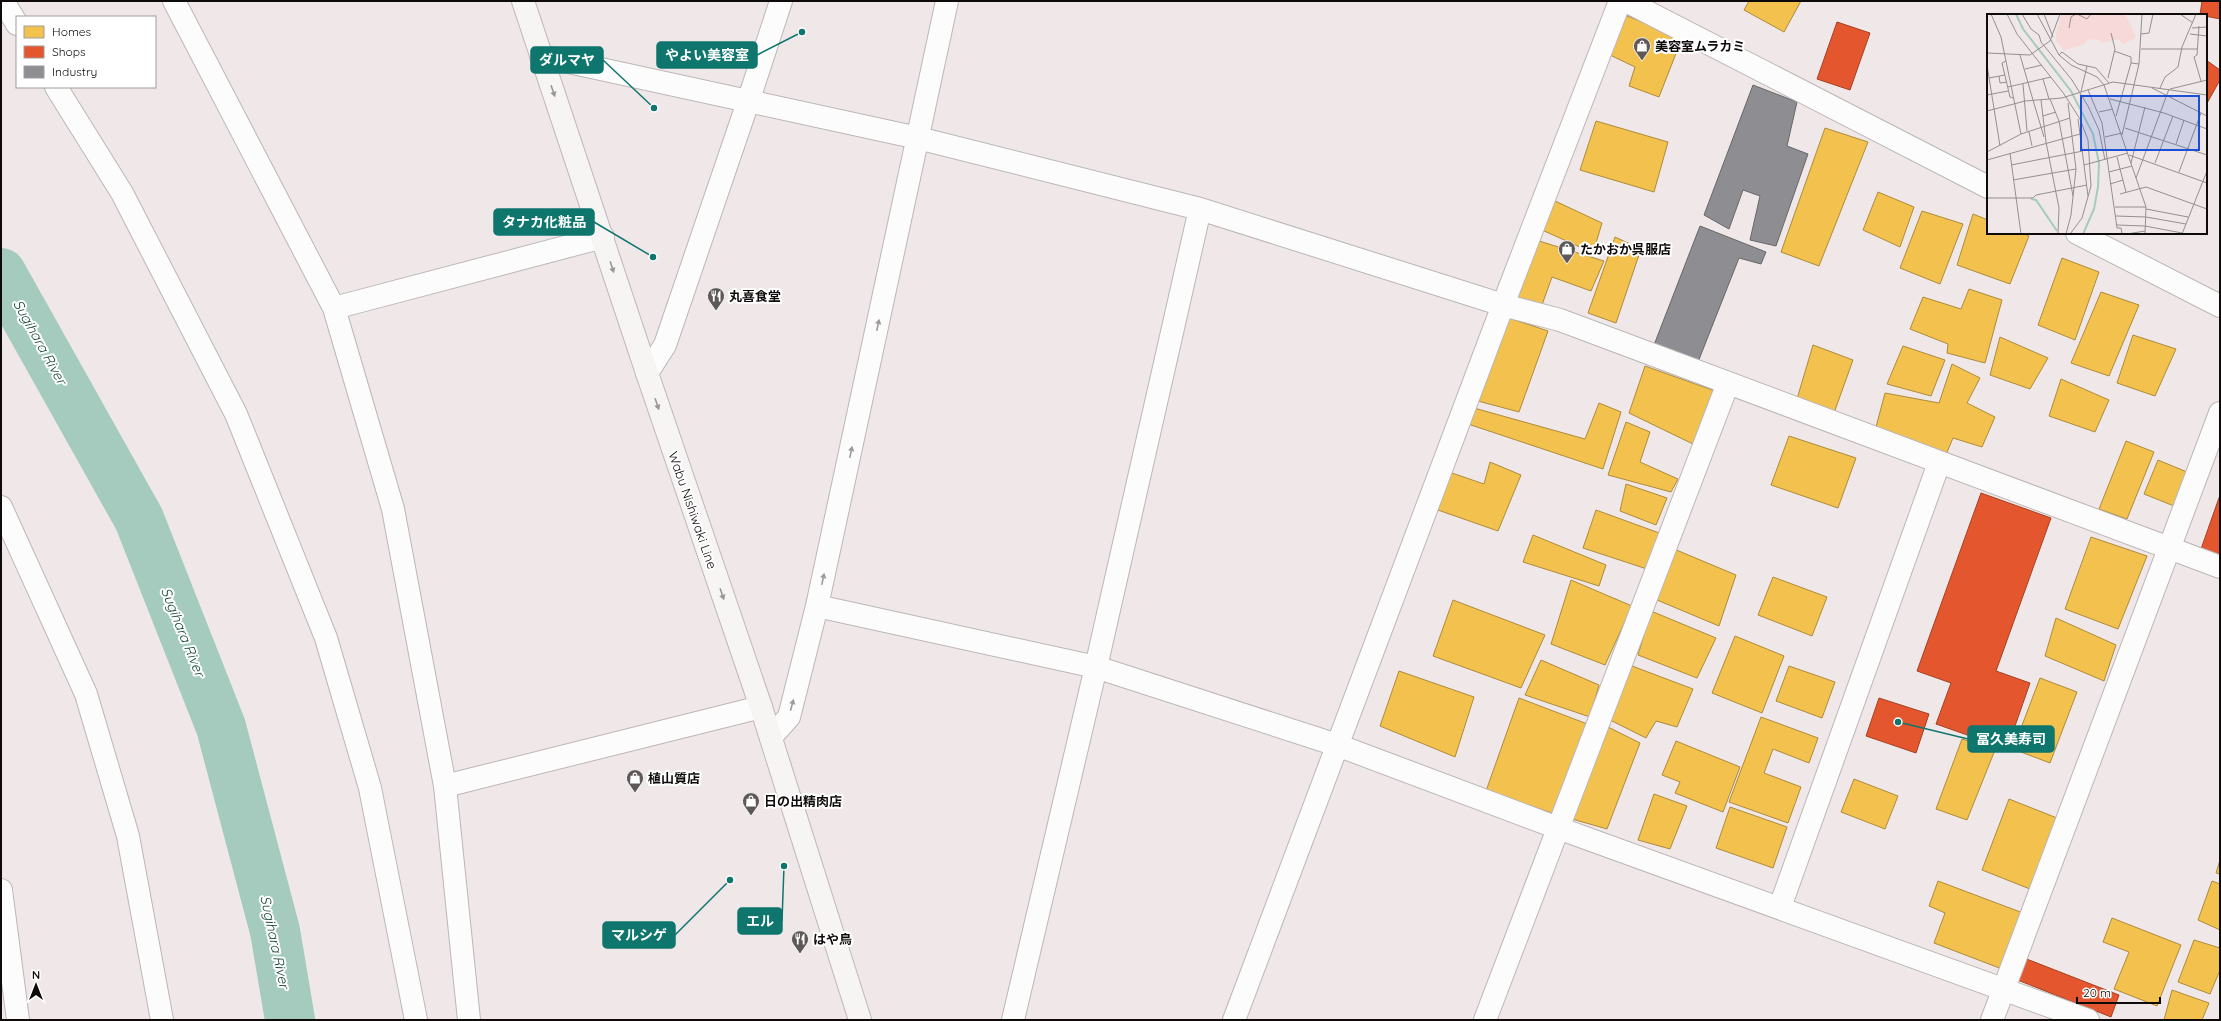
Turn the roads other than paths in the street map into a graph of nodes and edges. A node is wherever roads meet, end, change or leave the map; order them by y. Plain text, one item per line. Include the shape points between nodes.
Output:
1 (3, 1) edge
2 (174, 1) edge
3 (523, 1) edge
4 (780, 1) edge
5 (947, 1) edge
6 (1620, 1) edge
7 (1626, 1) edge
8 (16, 22) edge
9 (541, 56) junction
10 (57, 88) edge
11 (748, 102) junction
12 (918, 138) junction
13 (1987, 186) edge
14 (1200, 209) junction
15 (2079, 234) edge
16 (602, 237) junction
17 (1503, 305) junction
18 (2220, 306) edge
19 (334, 308) junction
20 (647, 373) junction
21 (1728, 383) junction
22 (2220, 413) edge
23 (1939, 463) junction
24 (1, 507) edge
25 (2168, 548) junction
26 (2220, 567) edge
27 (817, 606) junction
28 (1096, 667) junction
29 (761, 707) junction
30 (771, 737) junction
31 (1337, 745) junction
32 (445, 786) junction
33 (1558, 828) junction
34 (1, 890) edge
35 (1780, 907) junction
36 (2003, 988) junction
37 (18, 1020) edge
38 (162, 1020) edge
39 (416, 1020) edge
40 (469, 1020) edge
41 (860, 1020) edge
42 (1013, 1020) edge
43 (1234, 1020) edge
44 (1486, 1020) edge
45 (1992, 1020) edge
46 (2088, 1020) edge

1 - 8 street
2 - 19 street
3 - 9 main road, Wabu Nishiwaki Line
4 - 11 street
5 - 12 street
6 - 17 street
7 - 13 street
9 - 11 street
9 -> 16 main road, Wabu Nishiwaki Line
10 - 39 street via 122,193 236,414 326,638 370,788
11 - 12 street
11 - 20 street via 665,345
12 - 14 street
27 -> 12 street
14 - 17 street
14 - 28 street
15 - 18 street
16 - 19 street
16 -> 20 main road, Wabu Nishiwaki Line
17 - 21 street via 1560,320
17 - 31 street
19 - 32 street via 393,509
20 -> 29 main road, Wabu Nishiwaki Line
21 - 23 street
21 - 33 street
22 - 25 street
23 - 25 street
23 - 35 street
24 - 38 street via 86,694 128,836
25 - 26 street
25 - 36 street
27 - 28 street
30 -> 27 street via 788,717
28 - 31 street
28 - 42 street
29 - 30 main road, Wabu Nishiwaki Line
29 - 32 street
30 - 41 main road, Wabu Nishiwaki Line
31 - 33 street
31 - 43 street
32 - 40 street
33 - 35 street
33 - 44 street
34 - 37 street
35 - 36 street
36 - 45 street
36 - 46 street

